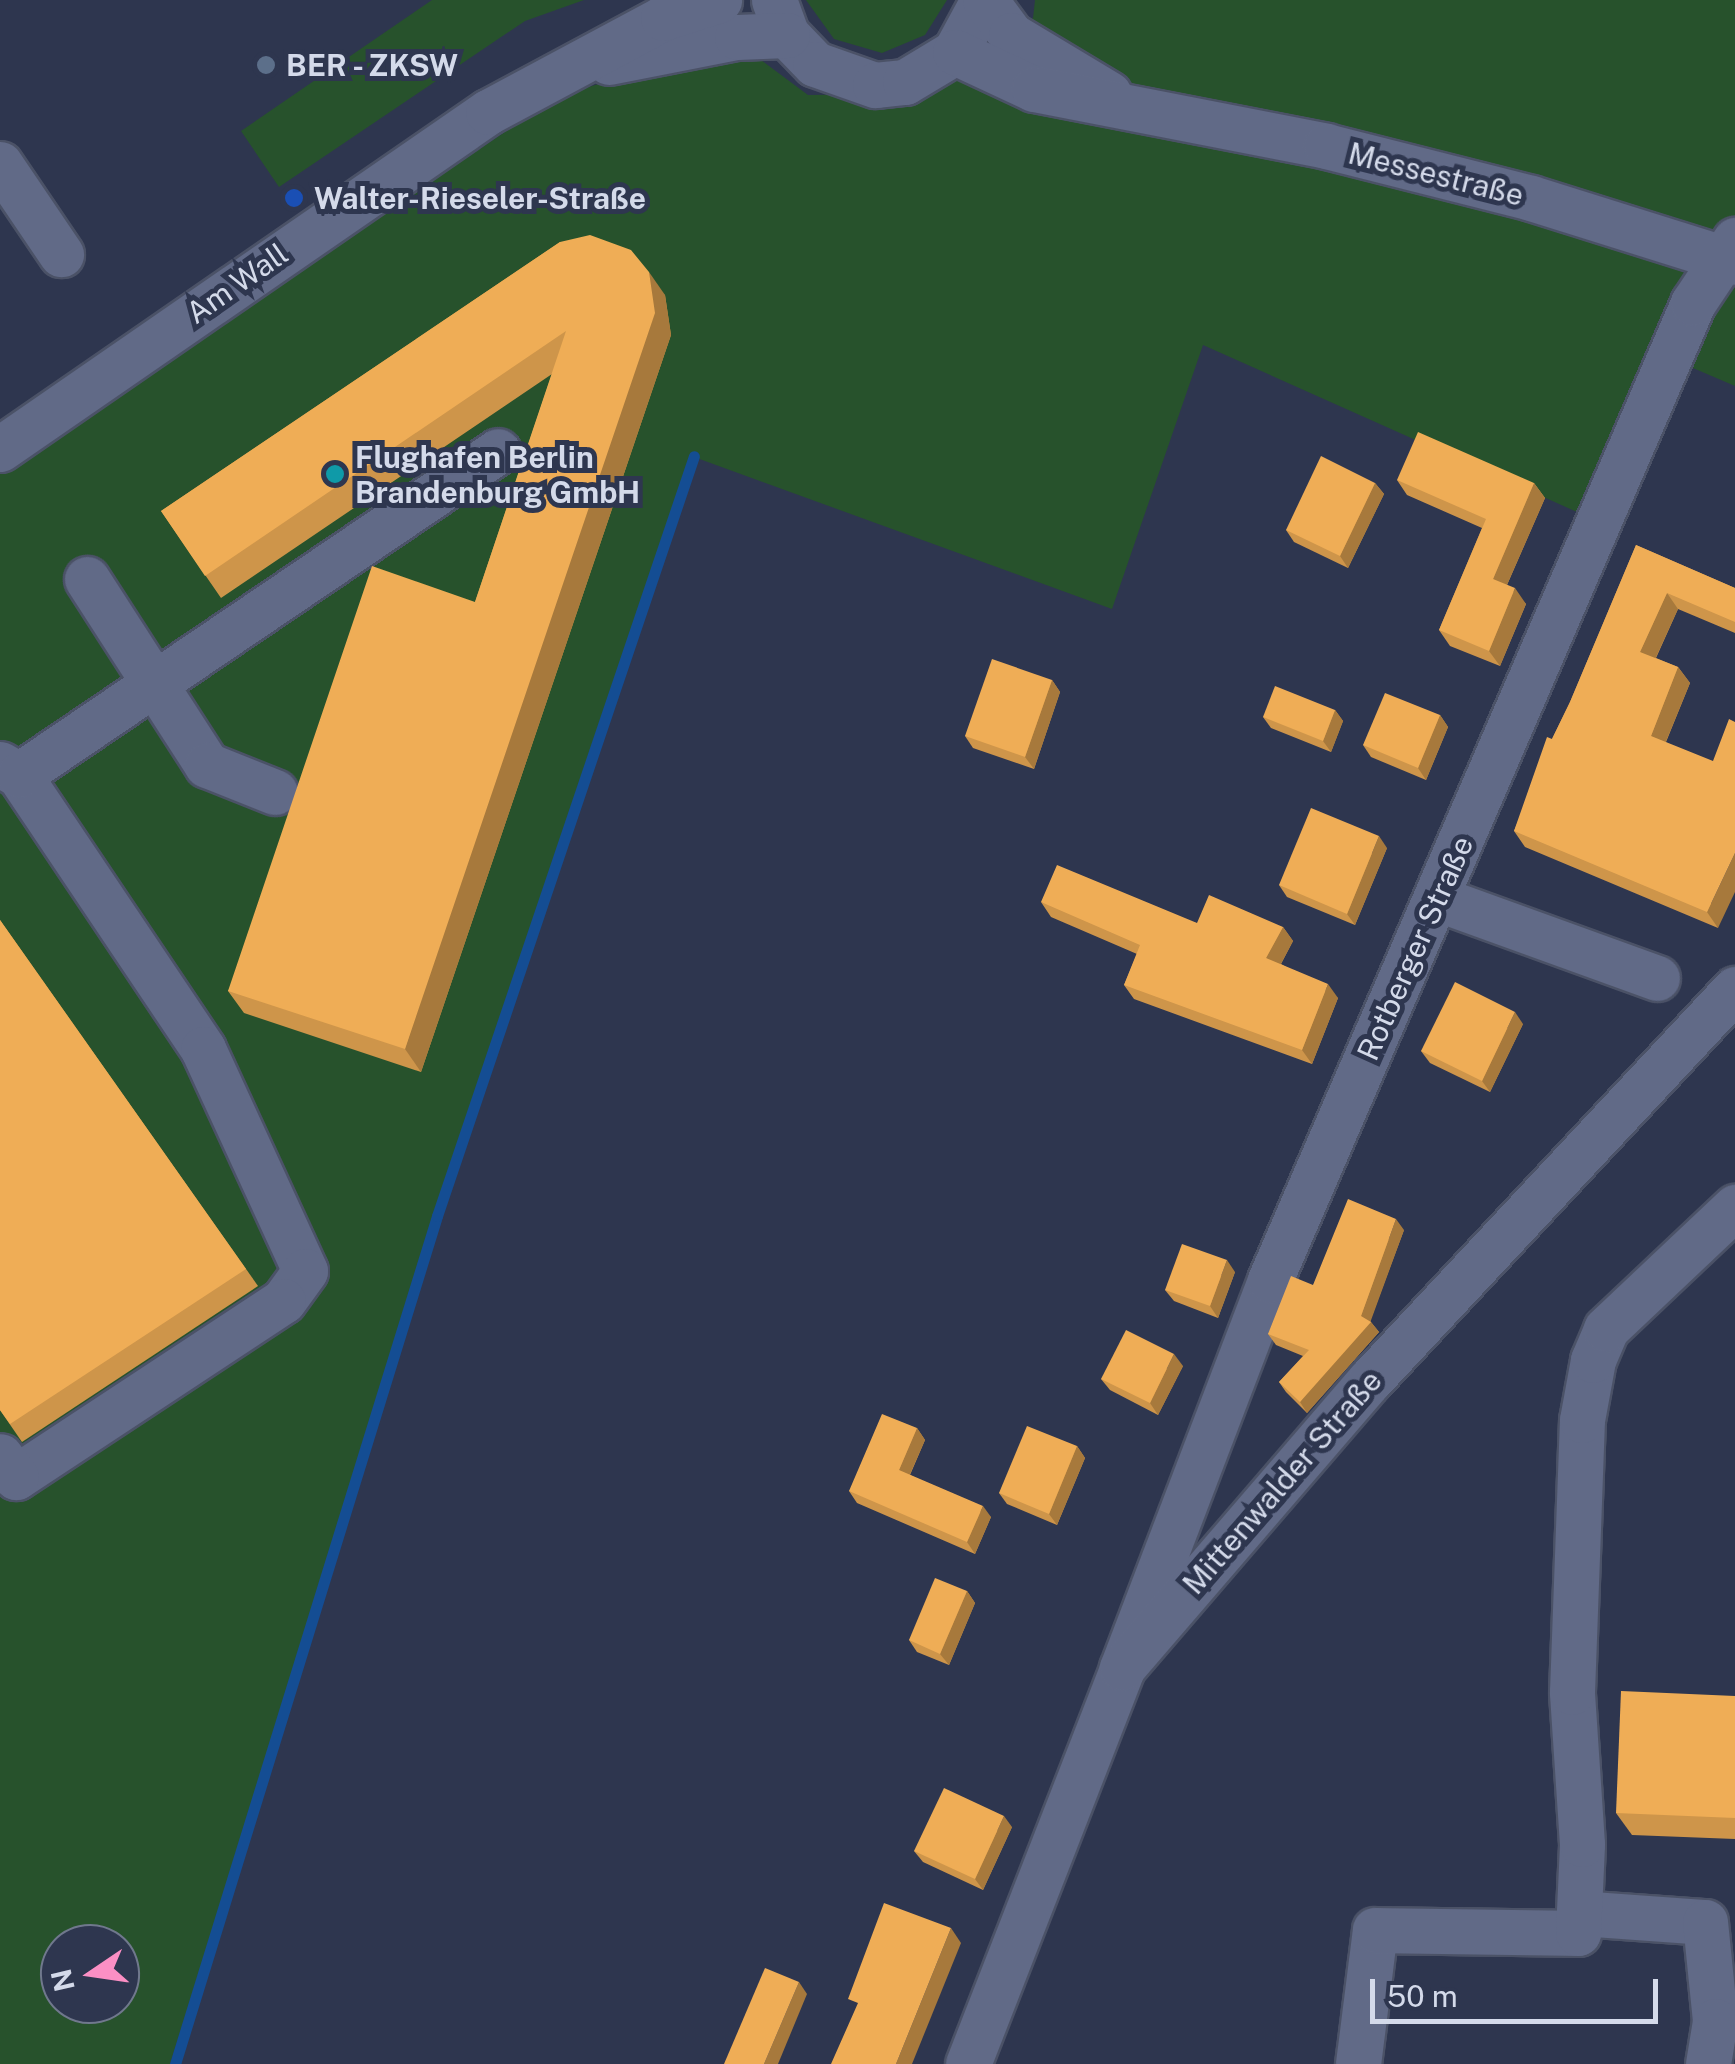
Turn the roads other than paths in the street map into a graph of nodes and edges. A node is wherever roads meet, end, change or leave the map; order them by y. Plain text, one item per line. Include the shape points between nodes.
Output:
1 (719, 0) edge
2 (984, 0) edge
3 (781, 18) edge
4 (956, 52) junction
5 (582, 64) junction
6 (1132, 108) junction
7 (0, 165) edge
8 (1731, 253) edge
9 (61, 254) dead end
10 (0, 449) edge
11 (498, 451) dead end
12 (87, 580) dead end
13 (154, 684) junction
14 (9, 770) edge
15 (275, 792) dead end
16 (1436, 898) junction
17 (1657, 978) dead end
18 (1735, 988) edge
19 (1735, 1207) edge
20 (0, 1456) edge
21 (1122, 1668) junction
22 (1579, 1914) junction
23 (968, 2064) edge
24 (1358, 2064) edge
25 (1708, 2064) edge

1 - 5 street, Am Wall via 663,18
2 - 4 street
2 - 6 street, Messestraße via 1011,35
3 - 4 street via 832,75 875,85 904,82
3 - 5 street, Am Wall via 737,37
4 - 6 street, Messestraße via 1034,89
5 - 10 street, Am Wall via 488,112 402,168
6 - 8 street, Messestraße via 1345,151
7 - 9 street
8 - 16 street, Rotberger Straße via 1696,297
11 - 13 street
12 - 13 street
13 - 14 street
13 - 15 street via 208,765
14 - 20 street via 204,1049 304,1271 283,1301 16,1477
16 - 17 street
16 - 21 street, Rotberger Straße via 1270,1280
18 - 21 street, Mittenwalder Straße via 1370,1380
19 - 22 street via 1606,1329 1592,1360 1582,1420 1572,1692 1582,1844
21 - 23 street, Mittenwalder Straße
22 - 24 street via 1578,1933 1375,1930
22 - 25 street via 1706,1922 1715,2020

